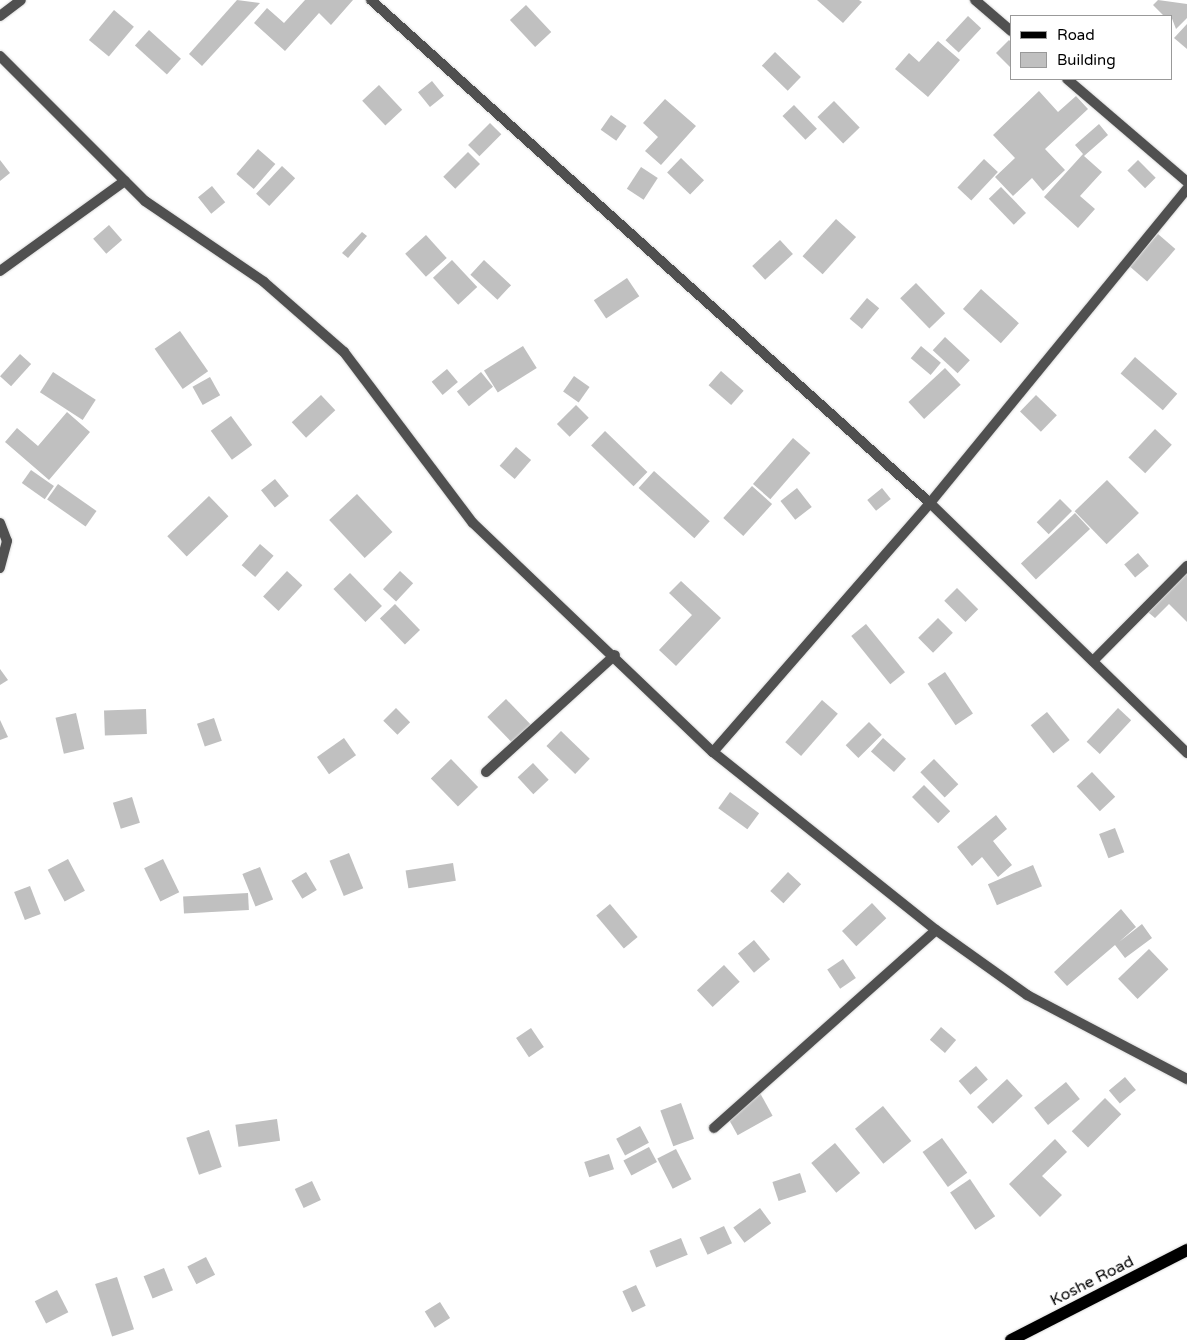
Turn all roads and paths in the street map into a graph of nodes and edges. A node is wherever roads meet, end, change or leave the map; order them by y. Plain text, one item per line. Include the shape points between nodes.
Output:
1 (21, 0) edge
2 (372, 0) edge
3 (975, 0) edge
4 (0, 16) edge
5 (1010, 30) edge
6 (0, 56) edge
7 (1068, 80) edge
8 (125, 181) junction
9 (1187, 182) edge
10 (1187, 189) edge
11 (0, 271) edge
12 (930, 503) junction
13 (0, 523) edge
14 (1187, 566) edge
15 (0, 568) edge
16 (615, 655) junction
17 (1093, 661) junction
18 (713, 752) junction
19 (1187, 753) edge
20 (486, 772) dead end
21 (936, 930) junction
22 (1187, 1079) edge
23 (714, 1128) dead end
24 (1187, 1250) edge
25 (1011, 1340) edge

1 - 4 street
2 - 12 street
3 - 5 street
6 - 8 street
7 - 9 street
8 - 11 street
8 - 16 street via 145,201 264,282 344,352 473,523
10 - 12 street
12 - 17 street
12 - 18 street
13 - 15 street via 7,541
14 - 17 street
16 - 18 street
16 - 20 street
17 - 19 street
18 - 21 street
21 - 22 street via 1027,995
21 - 23 street
24 - 25 main road, Koshe Road

